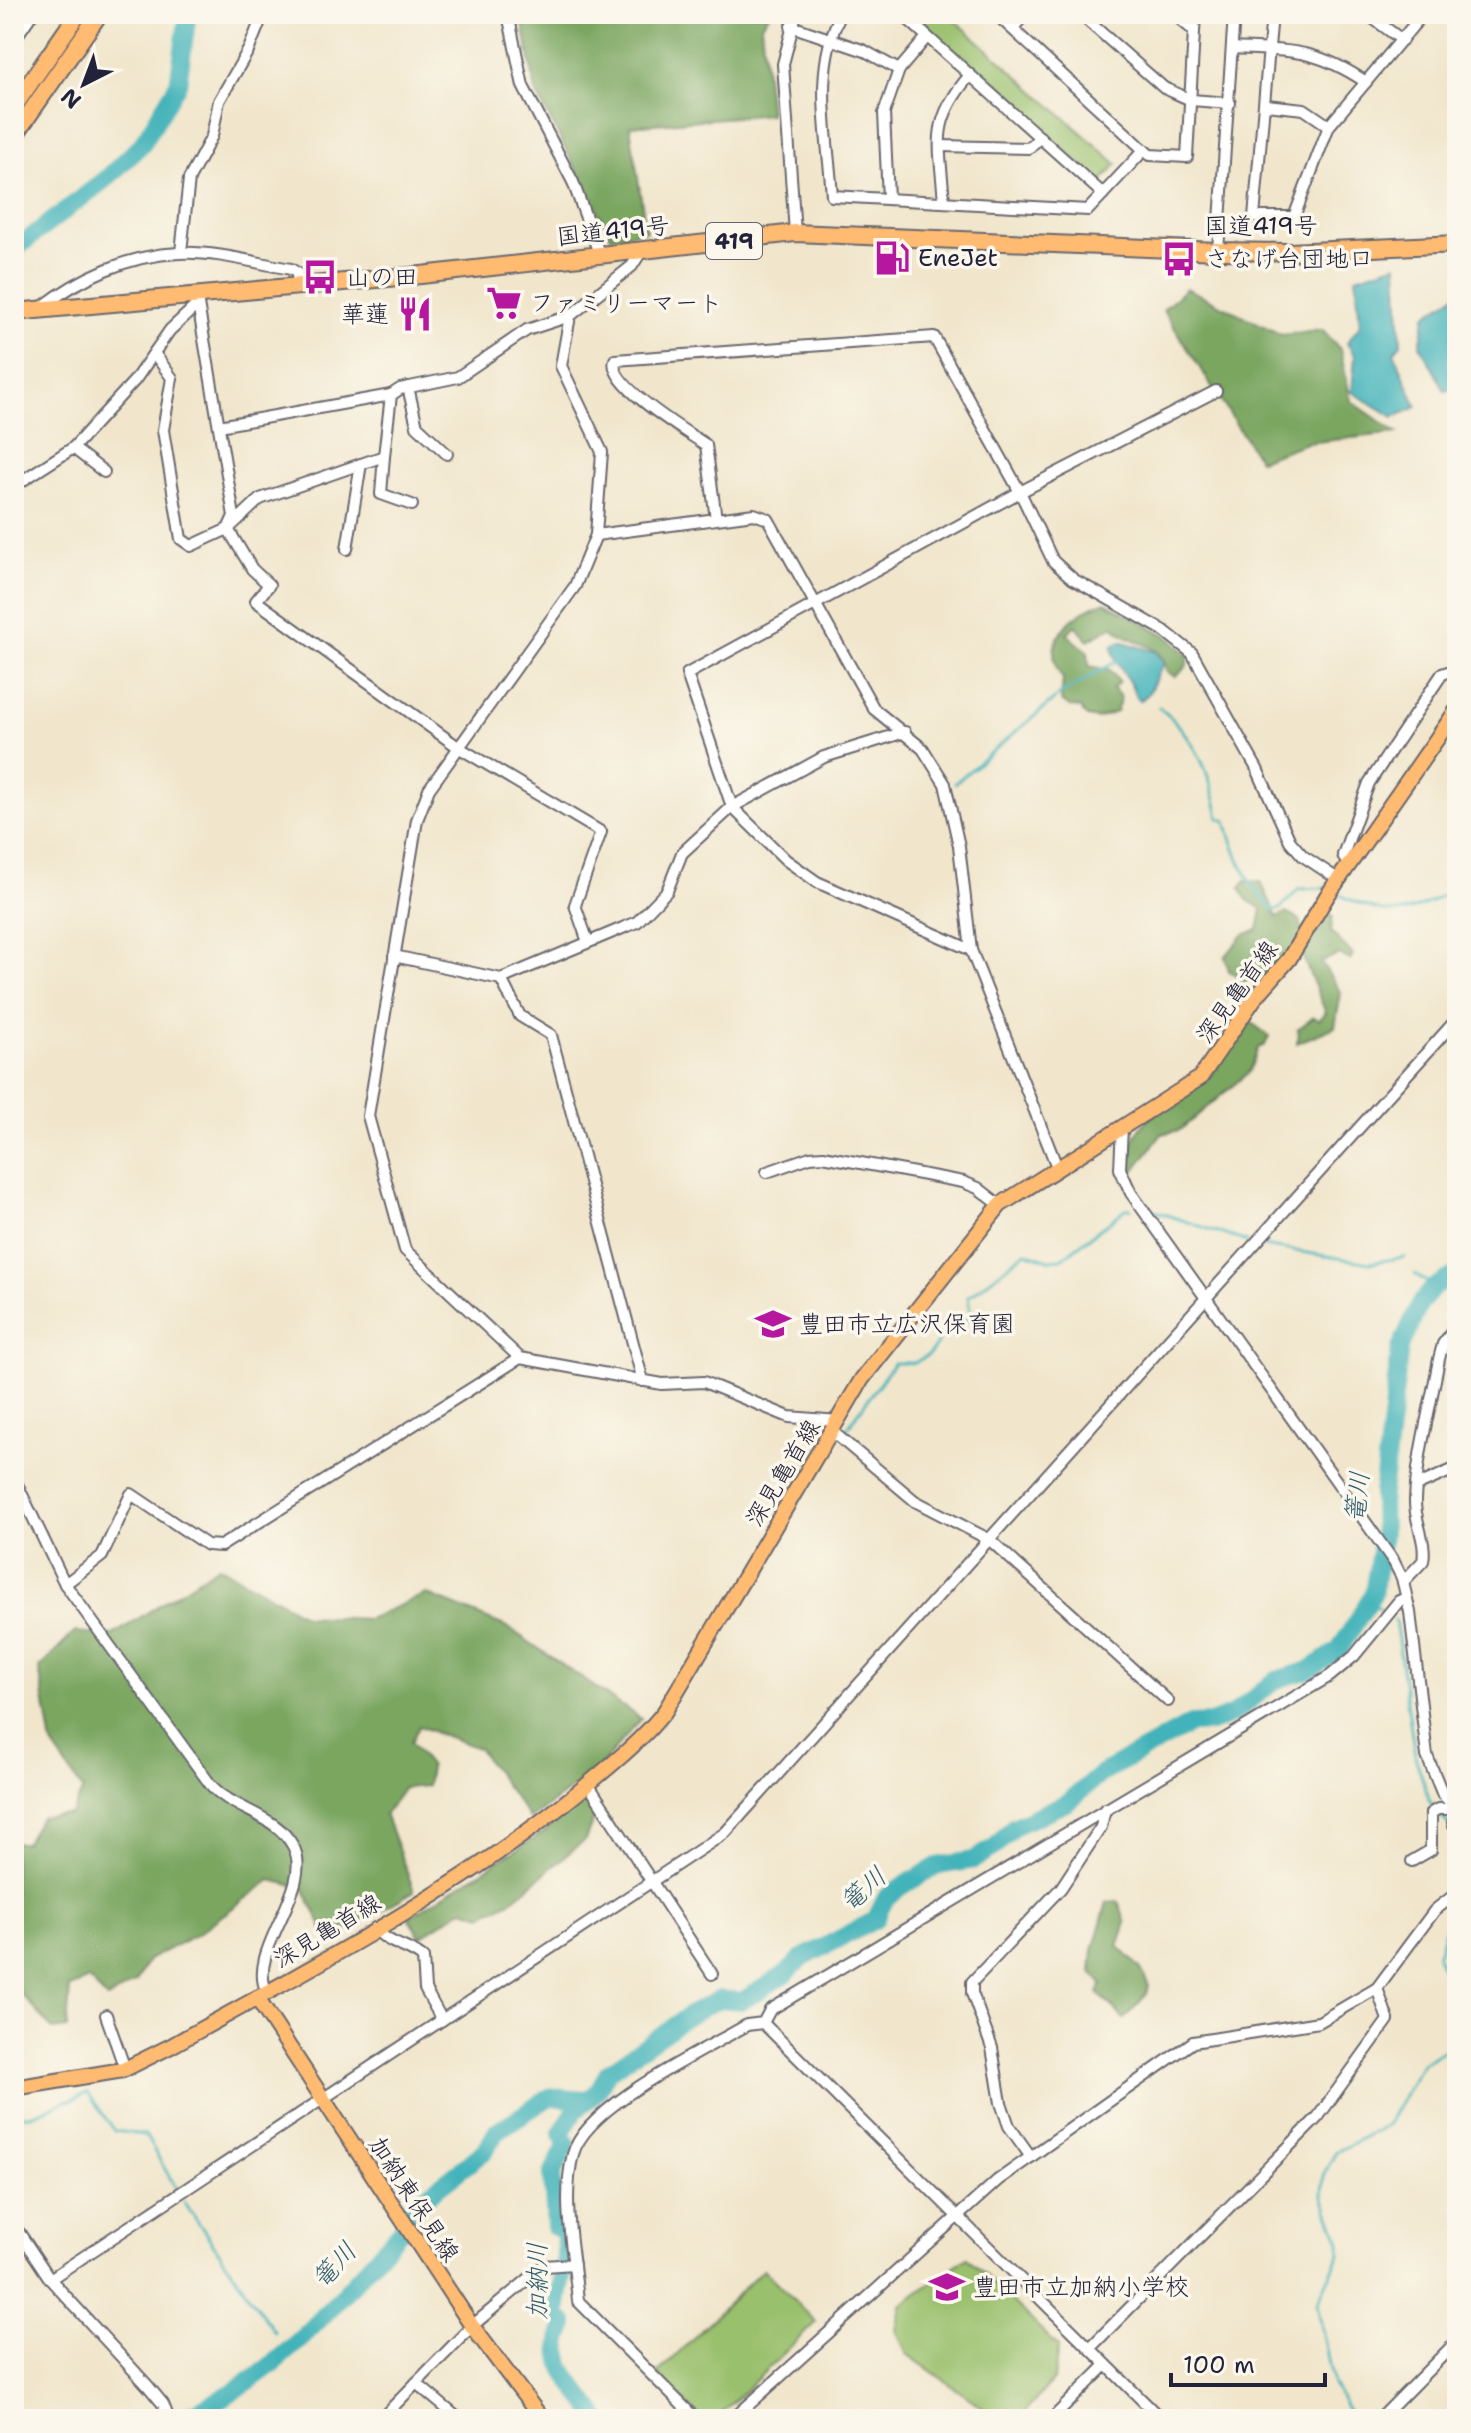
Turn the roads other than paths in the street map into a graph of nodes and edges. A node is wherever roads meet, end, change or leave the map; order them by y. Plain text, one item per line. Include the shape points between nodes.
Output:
1 (32, 14) edge
2 (78, 14) edge
3 (99, 14) edge
4 (263, 14) edge
5 (508, 14) edge
6 (796, 14) edge
7 (841, 14) edge
8 (902, 14) edge
9 (996, 14) edge
10 (1025, 14) edge
11 (1080, 14) edge
12 (1174, 14) edge
13 (1195, 14) edge
14 (1234, 14) edge
15 (1272, 14) edge
16 (1367, 14) edge
17 (1423, 14) edge
18 (791, 26) junction
19 (1013, 28) junction
20 (1194, 31) junction
21 (927, 37) junction
22 (828, 38) junction
23 (14, 40) edge
24 (1402, 40) junction
25 (1232, 48) junction
26 (1270, 50) junction
27 (899, 70) junction
28 (970, 75) junction
29 (1366, 82) junction
30 (1191, 100) junction
31 (1230, 103) junction
32 (1266, 105) junction
33 (14, 106) edge
34 (1329, 126) junction
35 (14, 136) edge
36 (1040, 137) junction
37 (940, 146) junction
38 (1144, 150) junction
39 (1103, 194) junction
40 (888, 199) junction
41 (944, 202) junction
42 (795, 233) junction
43 (1457, 244) edge
44 (1218, 251) junction
45 (181, 252) junction
46 (641, 252) junction
47 (600, 256) junction
48 (298, 285) junction
49 (198, 299) junction
50 (41, 308) junction
51 (14, 312) edge
52 (570, 316) junction
53 (154, 353) junction
54 (408, 387) junction
55 (1216, 391) dead end
56 (391, 395) junction
57 (219, 426) junction
58 (73, 448) junction
59 (447, 454) dead end
60 (384, 456) junction
61 (361, 464) junction
62 (104, 472) dead end
63 (14, 486) edge
64 (1020, 492) junction
65 (412, 505) dead end
66 (716, 519) junction
67 (228, 529) junction
68 (596, 535) junction
69 (347, 549) dead end
70 (814, 606) junction
71 (1457, 669) edge
72 (1457, 710) edge
73 (905, 732) junction
74 (458, 747) junction
75 (732, 807) junction
76 (1348, 866) junction
77 (1339, 880) junction
78 (588, 942) junction
79 (971, 950) junction
80 (394, 956) junction
81 (501, 979) junction
82 (1457, 1019) edge
83 (1122, 1126) junction
84 (1057, 1167) junction
85 (767, 1172) dead end
86 (1000, 1205) junction
87 (1207, 1298) junction
88 (1457, 1325) edge
89 (520, 1358) junction
90 (643, 1381) junction
91 (836, 1426) junction
92 (1457, 1468) edge
93 (14, 1478) edge
94 (1416, 1486) junction
95 (990, 1540) junction
96 (1403, 1580) junction
97 (65, 1584) junction
98 (1406, 1598) junction
99 (1168, 1701) dead end
100 (588, 1784) junction
101 (1105, 1809) junction
102 (1457, 1810) edge
103 (1457, 1829) edge
104 (1412, 1861) dead end
105 (653, 1881) junction
106 (1455, 1898) edge
107 (375, 1928) junction
108 (712, 1974) dead end
109 (1377, 1988) junction
110 (262, 1995) junction
111 (106, 2015) dead end
112 (442, 2020) junction
113 (763, 2023) junction
114 (125, 2069) junction
115 (14, 2088) edge
116 (322, 2099) junction
117 (1031, 2157) junction
118 (958, 2216) junction
119 (14, 2225) edge
120 (572, 2265) junction
121 (50, 2279) junction
122 (472, 2326) junction
123 (1457, 2341) edge
124 (1090, 2348) junction
125 (1106, 2365) junction
126 (416, 2383) junction
127 (167, 2415) edge
128 (381, 2419) edge
129 (459, 2419) edge
130 (542, 2419) edge
131 (696, 2419) edge
132 (733, 2419) edge
133 (1052, 2419) edge
134 (1161, 2419) edge
135 (1380, 2419) edge

1 - 23 street
2 - 33 highway
3 - 35 highway
4 - 45 street via 219,101 212,136 189,179
5 - 47 street via 523,86 573,182
6 - 18 street
7 - 22 street
8 - 21 street
9 - 19 street
10 - 19 street
11 - 30 street via 1164,88
12 - 20 street
13 - 20 street
14 - 25 street
15 - 26 street
16 - 24 street
17 - 24 street
18 - 22 street
18 - 42 street via 783,64
19 - 38 street
20 - 30 street
21 - 27 street
21 - 28 street
22 - 27 street
22 - 40 street via 823,64 832,196
24 - 29 street
25 - 26 street
25 - 31 street
26 - 29 street via 1304,51 1339,64
26 - 32 street
27 - 40 street via 884,113
28 - 36 street
28 - 37 street via 948,100 939,128
29 - 34 street
30 - 31 street
30 - 38 street via 1187,157
31 - 44 street
32 - 34 street via 1304,109
32 - 34 street via 1254,217 1294,217
36 - 37 street via 1029,148
36 - 39 street
37 - 41 street
38 - 39 street
39 - 41 street via 1088,210
40 - 41 street
42 - 44 highway, 国道419号 / 419
42 - 46 highway, 国道419号 / 419
43 - 44 highway, 国道419号 / 419
45 - 48 street via 291,269
45 - 50 street via 91,275
46 - 47 highway, 国道419号 / 419
46 - 52 street via 632,266
47 - 48 highway, 国道419号 / 419
48 - 49 highway, 国道419号 / 419
49 - 50 highway, 国道419号 / 419
49 - 53 street
49 - 57 street
50 - 51 highway, 国道419号 / 419
52 - 54 street via 527,330 458,377
52 - 68 street via 561,366 602,452
53 - 58 street
53 - 67 street via 172,378 163,430 181,539 191,546
54 - 56 street
54 - 59 street via 417,426
55 - 64 street
56 - 57 street
56 - 60 street
57 - 67 street via 234,516
58 - 62 street
58 - 63 street
60 - 61 street
60 - 65 street via 381,494
61 - 67 street via 260,499
61 - 69 street
64 - 66 street via 934,337 615,360 614,370 629,389 706,445
64 - 70 street
64 - 77 street via 1062,572 1163,630 1192,653 1257,769 1290,841
66 - 68 street
66 - 70 street via 754,514 768,519
67 - 74 street via 252,569 269,585 256,601
68 - 74 street via 575,586
70 - 73 street via 874,709
70 - 75 street via 687,674
71 - 76 street via 1442,674 1369,783 1343,855
72 - 76 main road, 深見亀首線
73 - 75 street via 824,757
73 - 79 street via 945,784 959,846
74 - 78 street via 601,832 575,905
74 - 80 street via 429,789 417,820
75 - 78 street via 682,853 667,891 637,922
75 - 79 street via 786,860 817,882
76 - 77 main road, 深見亀首線
77 - 83 main road, 深見亀首線 via 1211,1066
78 - 81 street
79 - 84 street
80 - 81 street
80 - 89 street via 368,1116 397,1225 405,1250
81 - 90 street via 520,1016 551,1035
82 - 87 street
83 - 84 main road, 深見亀首線
83 - 87 street via 1123,1180
84 - 86 main road, 深見亀首線
85 - 86 street via 823,1156 963,1182
86 - 91 main road, 深見亀首線 via 862,1379
87 - 95 street
87 - 96 street via 1356,1505
88 - 94 street via 1439,1359
89 - 90 street
89 - 97 street via 221,1546 207,1545 131,1494 102,1556
90 - 91 street via 704,1382 789,1417
91 - 95 street via 915,1501
91 - 100 main road, 深見亀首線 via 665,1711 648,1733
92 - 94 street
93 - 97 street
94 - 96 street via 1415,1517 1425,1554 1420,1567
95 - 99 street
95 - 105 street via 725,1833
96 - 98 street
97 - 110 street via 220,1796 276,1826 294,1847 294,1880 261,1972
98 - 101 street via 1330,1676
98 - 102 street via 1427,1756 1443,1795
100 - 105 street
100 - 107 main road, 深見亀首線 via 501,1851
101 - 113 street via 770,2010
101 - 117 street via 1101,1827 1061,1888 972,1982 992,2048 1001,2103 1009,2126
102 - 103 street
102 - 104 street via 1438,1809 1431,1818 1431,1850
105 - 108 street
105 - 112 street
106 - 109 street via 1435,1910
107 - 110 main road, 深見亀首線
107 - 112 street via 385,1941 423,1958 425,1989
109 - 117 street via 1319,2022 1193,2042
109 - 124 street via 1388,2020 1318,2117
110 - 114 main road, 深見亀首線
110 - 116 main road, 加納東保見線
111 - 114 street
112 - 116 street
113 - 118 street
113 - 120 street via 747,2025 589,2124 573,2153 568,2189
114 - 115 main road, 深見亀首線
116 - 121 street
116 - 122 main road, 加納東保見線
117 - 118 street
118 - 124 street
118 - 132 street
119 - 121 street
120 - 122 street via 546,2264
120 - 131 street via 578,2301
121 - 127 street via 148,2386
122 - 126 street
122 - 130 main road, 加納東保見線
123 - 135 street
124 - 125 street
125 - 133 street
125 - 134 street
126 - 128 street
126 - 129 street

